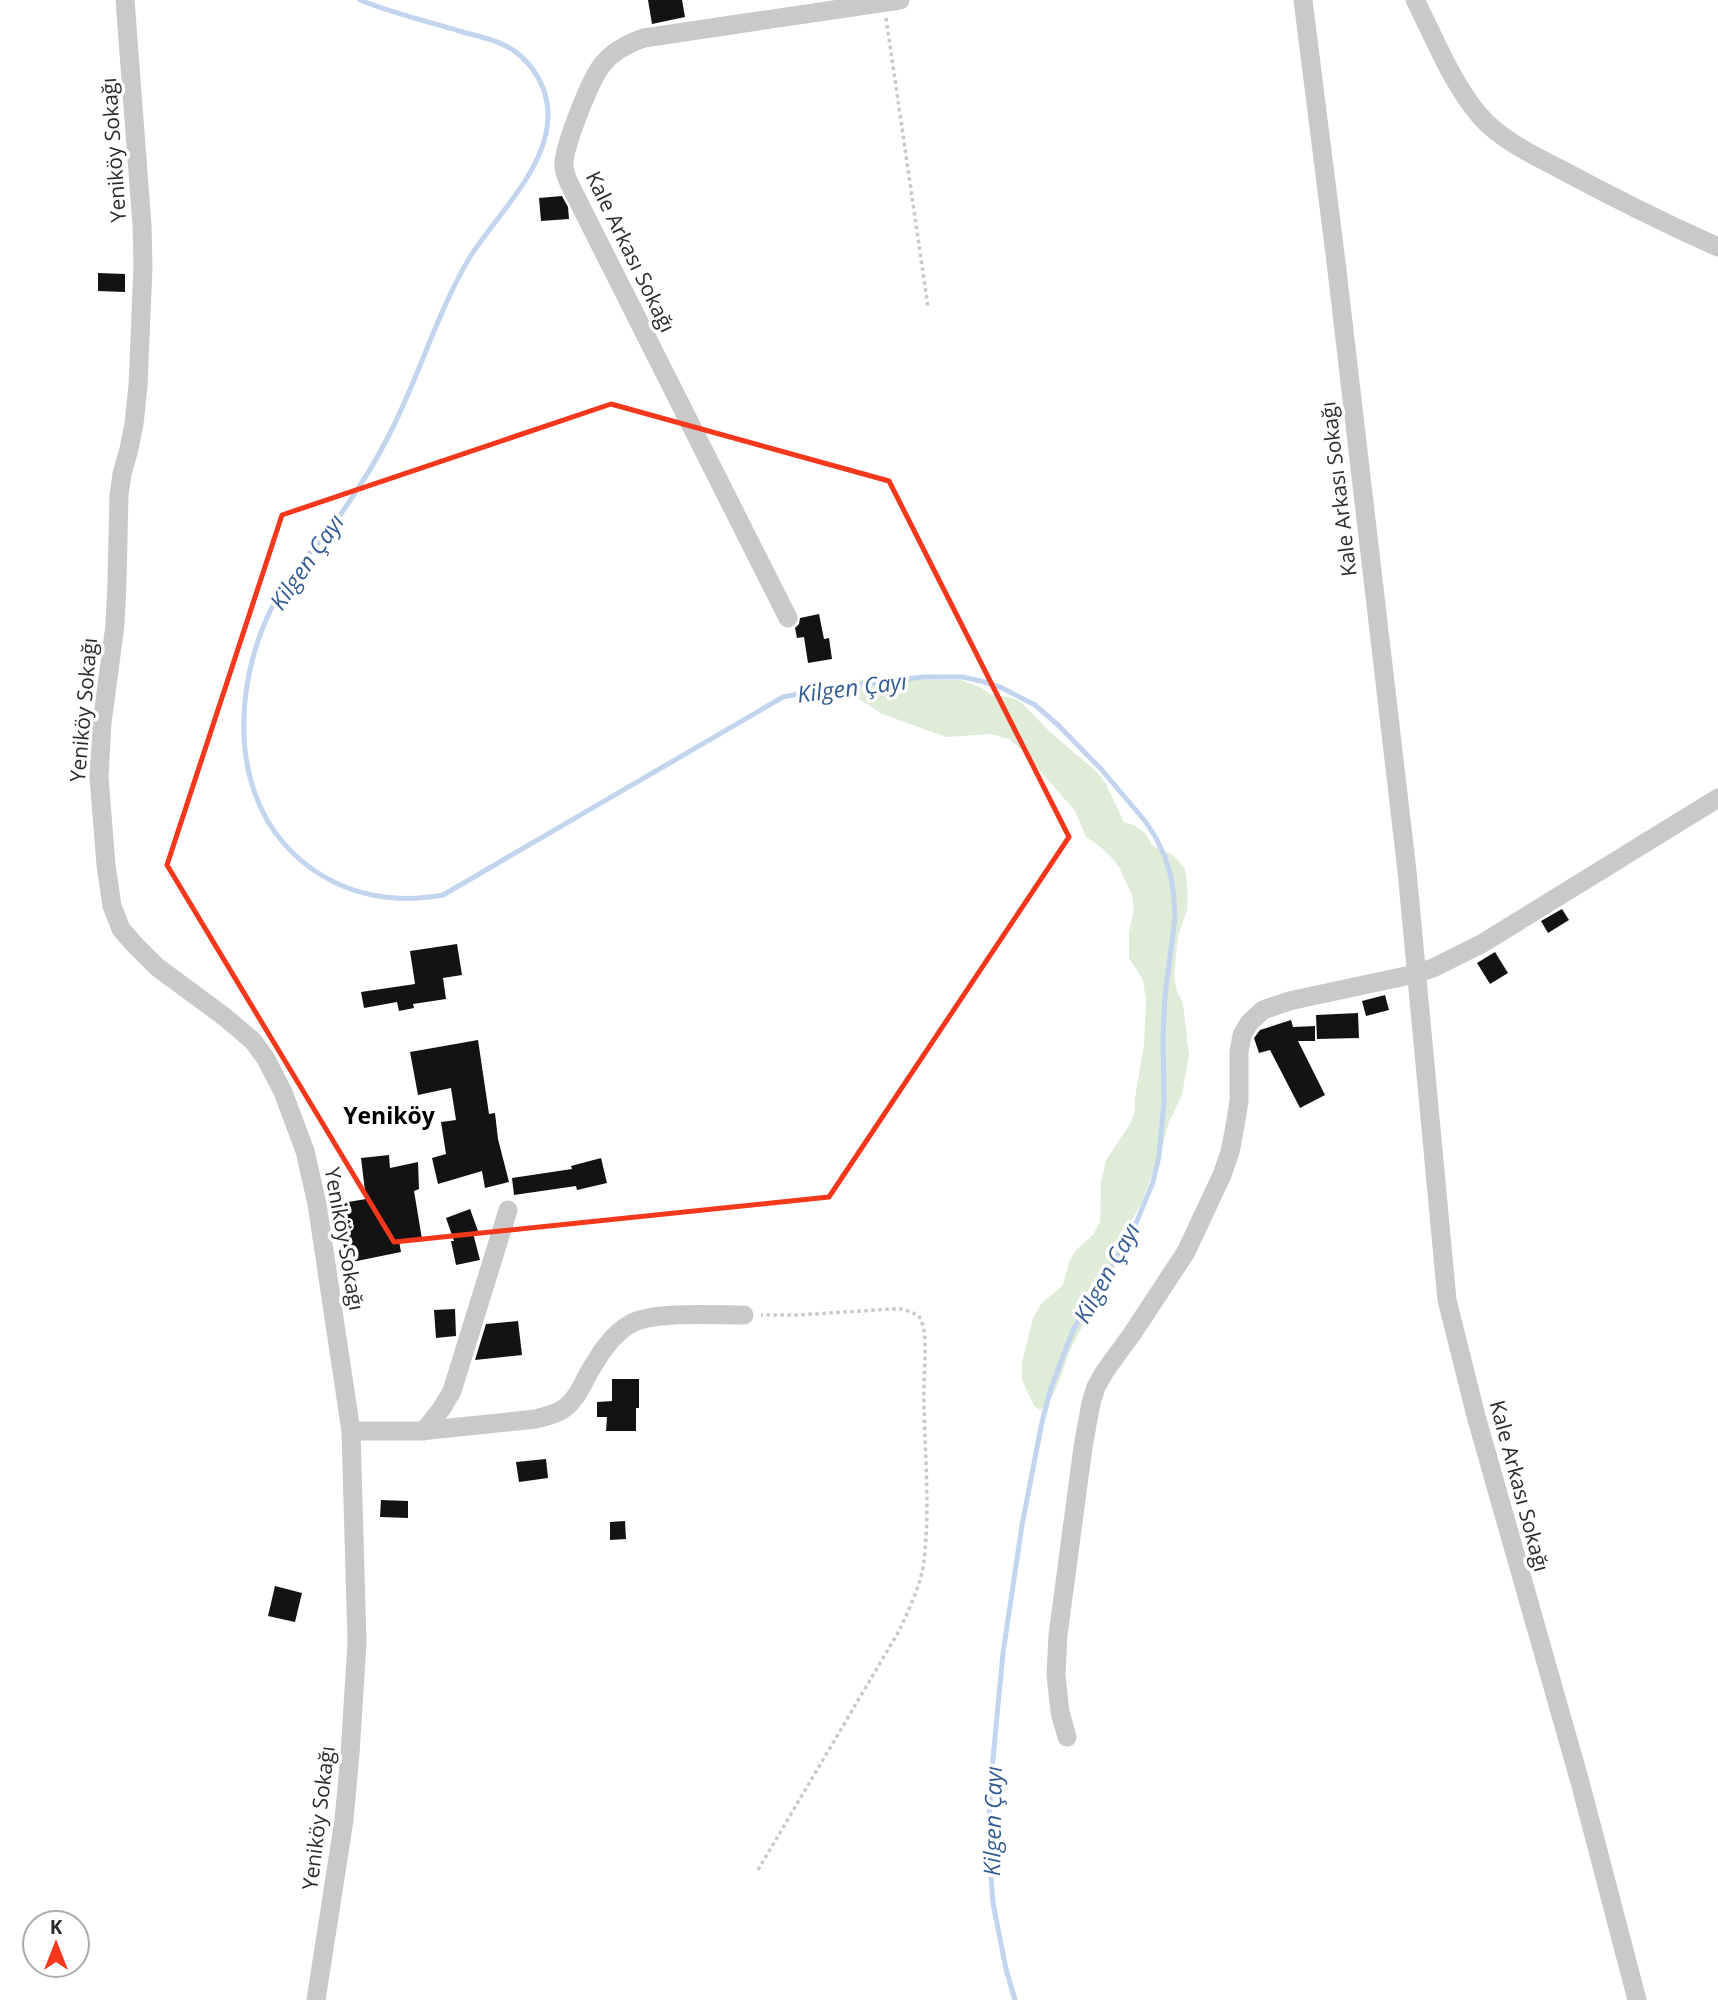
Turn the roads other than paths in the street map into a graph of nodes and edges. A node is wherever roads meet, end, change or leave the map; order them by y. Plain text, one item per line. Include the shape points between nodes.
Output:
1 (124, 0) edge
2 (1303, 0) edge
3 (1415, 0) edge
4 (892, 1) edge
5 (1718, 247) edge
6 (788, 618) dead end
7 (1718, 798) edge
8 (1415, 974) junction
9 (508, 1210) dead end
10 (744, 1315) road end
11 (424, 1430) junction
12 (351, 1431) junction
13 (1068, 1737) dead end
14 (316, 2000) edge
15 (1637, 2000) edge

1 - 12 street, Yeniköy Sokağı via 143,266 138,386 119,495 115,625 99,778 112,906 121,929 157,967 253,1041 282,1093 305,1151 317,1204
2 - 8 street, Kale Arkası Sokağı via 1391,731
3 - 5 street via 1460,88 1499,133 1608,195
4 - 6 street, Kale Arkası Sokağı via 636,41 604,62 595,76 564,159 569,183
7 - 8 street via 1483,943
8 - 13 street via 1289,1001 1264,1010 1242,1035 1239,1101 1222,1175 1186,1252 1105,1371 1091,1403 1058,1635 1056,1675
8 - 15 street, Kale Arkası Sokağı via 1447,1300
9 - 11 street via 452,1391
10 - 11 street via 632,1322 619,1332 565,1409 536,1419
11 - 12 street
12 - 14 street, Yeniköy Sokağı via 355,1682 344,1821

